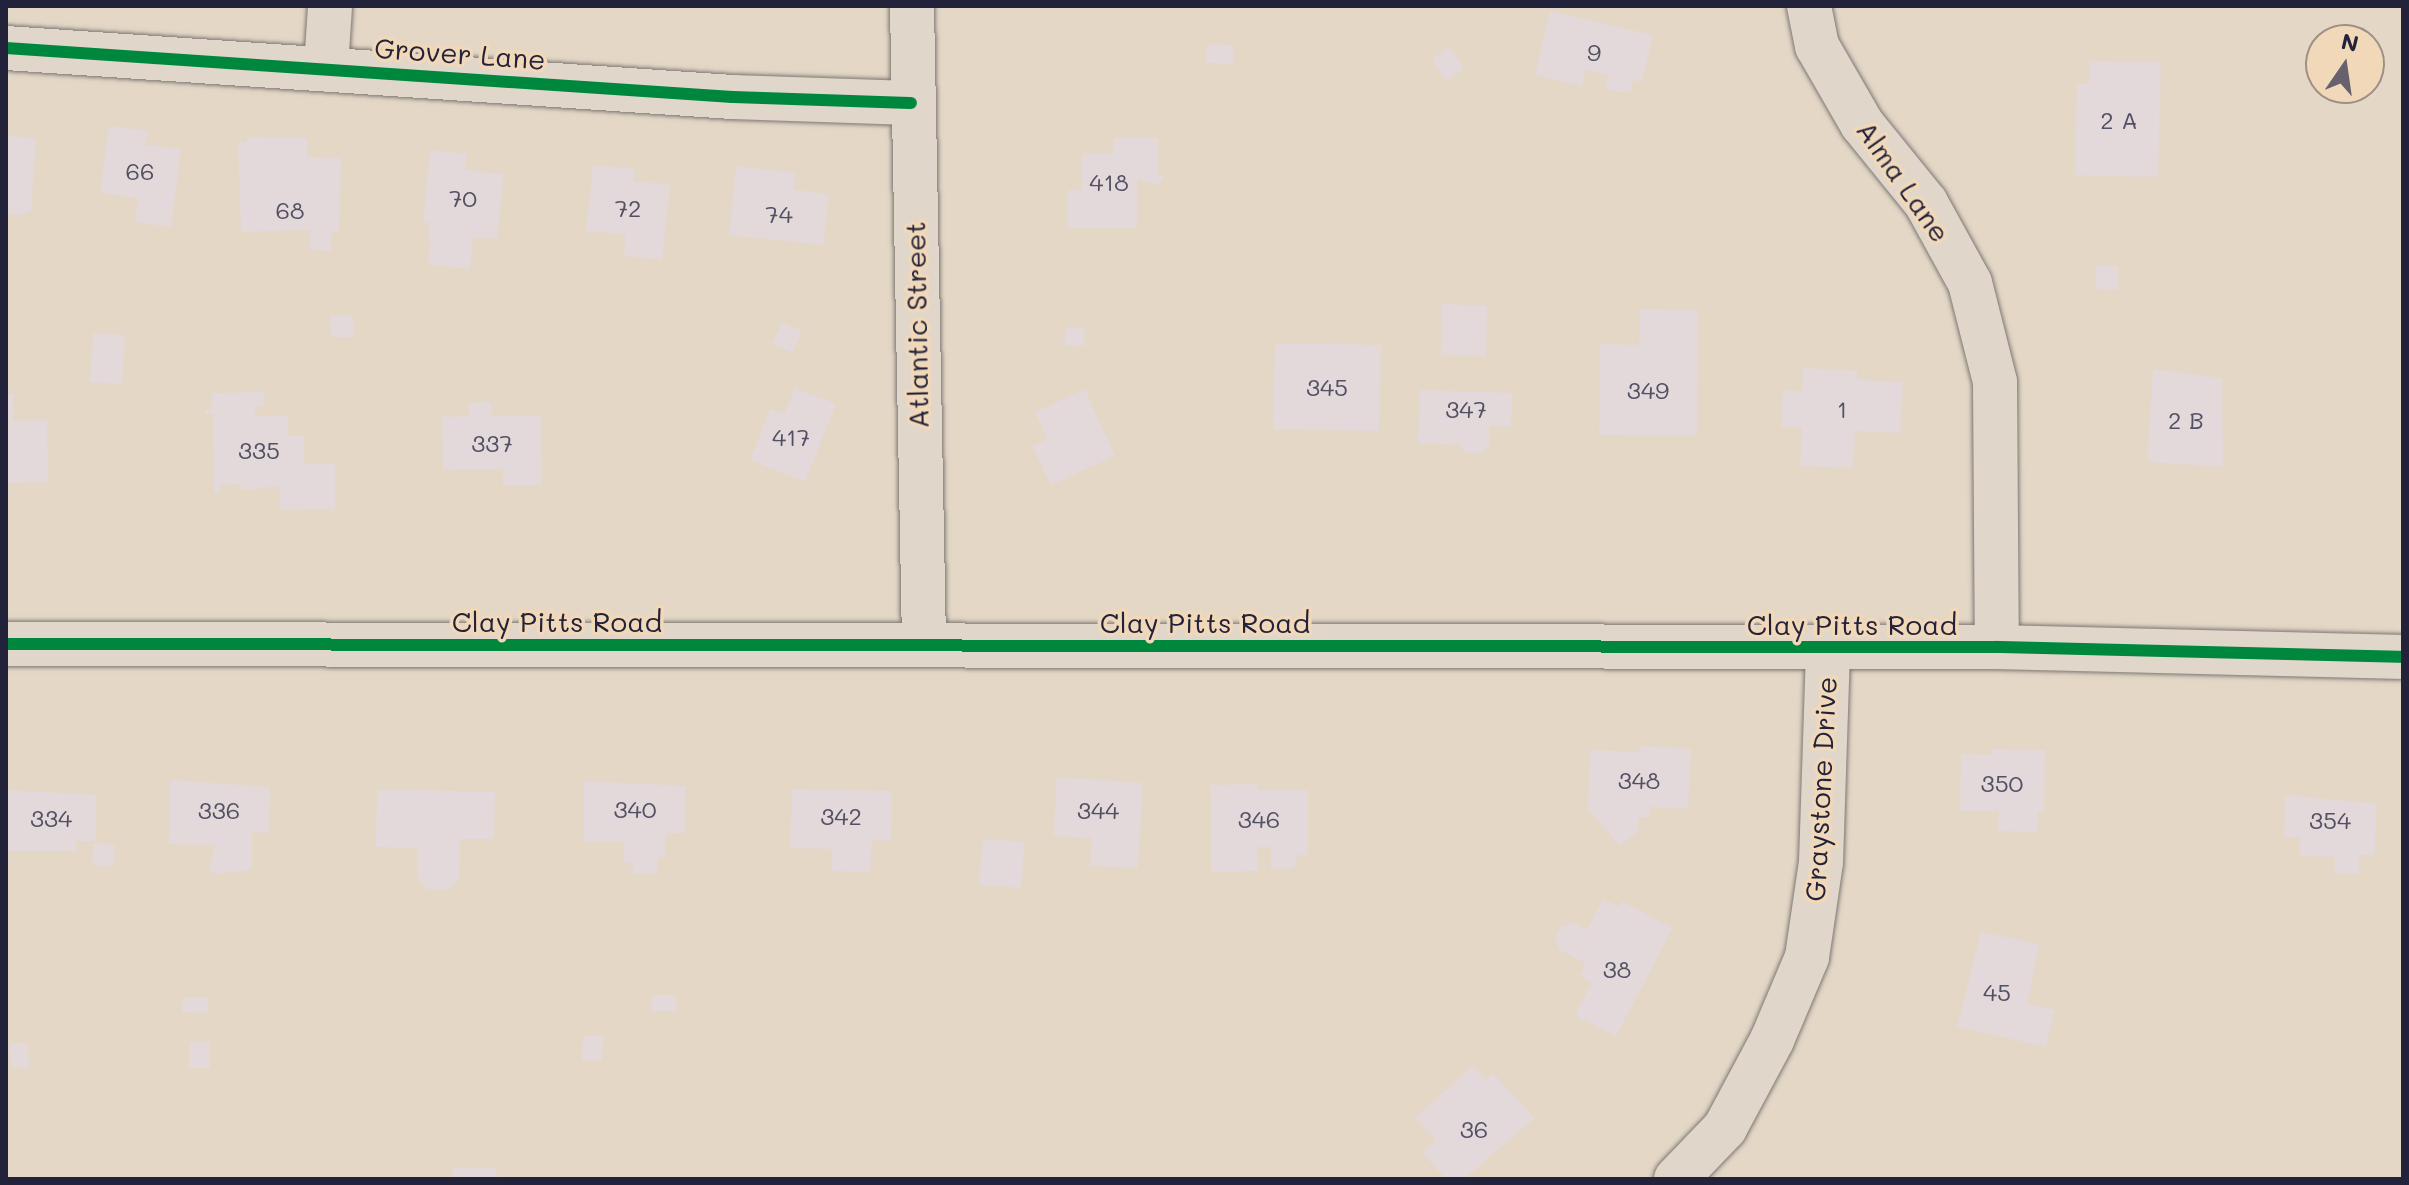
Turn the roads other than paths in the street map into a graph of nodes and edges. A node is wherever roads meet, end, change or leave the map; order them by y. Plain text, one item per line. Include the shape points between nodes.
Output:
1 (330, 6) edge
2 (912, 6) edge
3 (1809, 6) edge
4 (6, 48) edge
5 (326, 67) junction
6 (911, 103) junction
7 (6, 644) edge
8 (924, 645) junction
9 (1997, 647) junction
10 (1828, 649) junction
11 (2403, 657) edge
12 (1676, 1179) edge

1 - 5 street
2 - 6 street, Atlantic Street
3 - 9 street, Alma Lane via 1817,46 1862,124 1926,203 1970,283 1995,382
4 - 5 street, Grover Lane
5 - 6 street, Grover Lane via 732,97
6 - 8 street, Atlantic Street
7 - 8 street, Clay Pitts Road
8 - 10 street, Clay Pitts Road
9 - 10 street, Clay Pitts Road
9 - 11 street, Clay Pitts Road
10 - 12 street, Graystone Drive via 1821,862 1807,957 1772,1040 1725,1128

